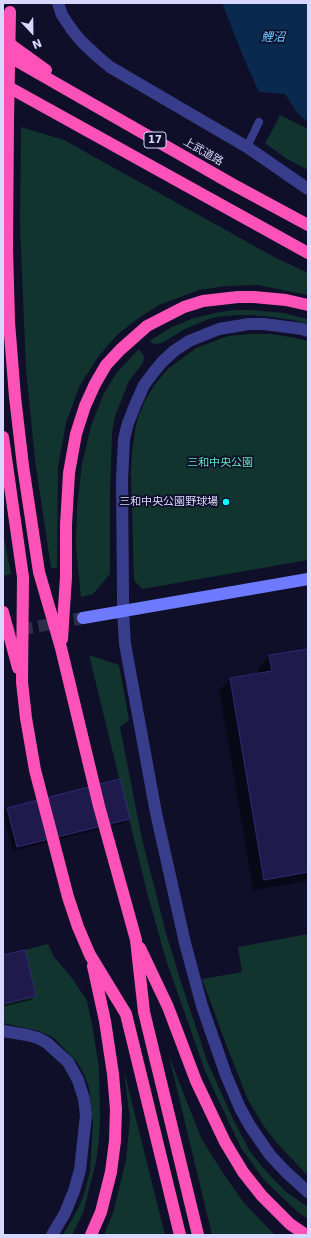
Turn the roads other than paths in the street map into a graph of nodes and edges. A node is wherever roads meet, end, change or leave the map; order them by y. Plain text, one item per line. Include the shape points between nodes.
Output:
1 (58, 3) edge
2 (10, 8) edge
3 (3, 39) edge
4 (3, 53) edge
5 (3, 84) edge
6 (97, 107) junction
7 (259, 122) dead end
8 (247, 147) junction
9 (308, 189) edge
10 (308, 225) edge
11 (308, 253) edge
12 (308, 305) edge
13 (308, 331) edge
14 (3, 437) edge
15 (308, 578) edge
16 (122, 611) junction
17 (3, 612) edge
18 (83, 618) tunnel mouth
19 (61, 648) junction
20 (22, 682) junction
21 (136, 940) junction
22 (90, 955) junction
23 (3, 1031) edge
24 (308, 1192) edge
25 (52, 1235) edge
26 (91, 1235) edge
27 (180, 1235) edge
28 (198, 1235) edge
29 (306, 1235) edge

1 - 8 street via 68,25 81,41 110,67
2 - 19 highway, bridge via 7,247 9,322 23,466 39,572
3 - 6 highway
4 - 6 highway, 上武道路 / 17
5 - 11 highway, 17
6 - 10 highway, 上武道路 / 17
7 - 8 lane
8 - 9 street
12 - 19 highway via 286,300 238,297 203,301 184,307 147,326 106,366 85,406 76,434 69,473
13 - 16 street via 264,324 219,329 174,351 144,385 124,439
14 - 20 highway via 23,577
15 - 16 street
16 - 18 street
16 - 24 street via 129,667 156,812 185,943 202,1006 226,1075 250,1126 270,1155
17 - 20 highway
19 - 21 highway via 99,806
20 - 22 highway via 35,770 68,897
21 - 28 highway via 144,1012
21 - 29 highway via 168,1007 196,1081 224,1142 262,1196 290,1224
22 - 26 highway via 114,1074 116,1109 111,1172 101,1212
22 - 27 highway via 126,1014
23 - 25 street via 27,1035 47,1043 68,1062 78,1080 84,1099 86,1116 80,1170 65,1213

